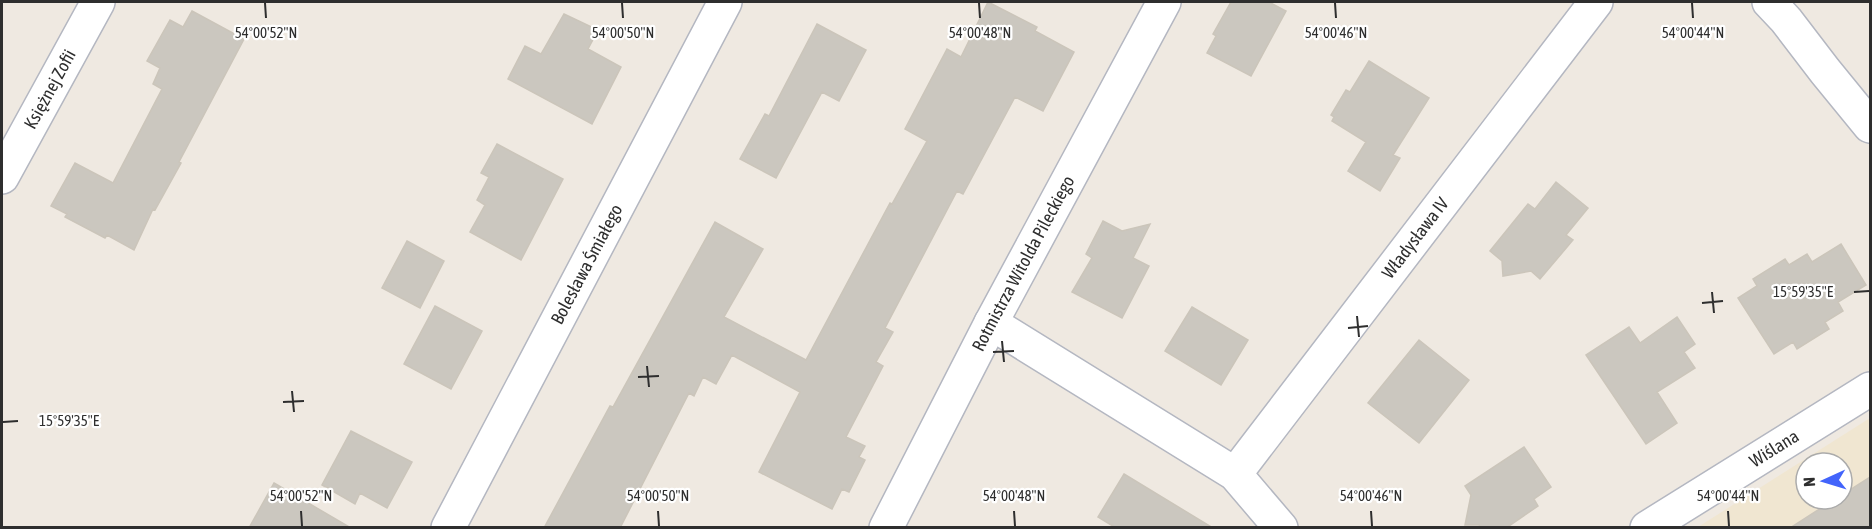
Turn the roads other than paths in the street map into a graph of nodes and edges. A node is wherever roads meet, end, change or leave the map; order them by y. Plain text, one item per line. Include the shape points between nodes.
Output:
1 (98, 2) edge
2 (725, 2) edge
3 (1164, 2) edge
4 (1596, 2) edge
5 (1769, 2) edge
6 (1870, 126) edge
7 (2, 177) edge
8 (991, 323) junction
9 (1870, 389) edge
10 (1235, 474) junction
11 (448, 528) edge
12 (886, 528) edge
13 (1281, 528) edge
14 (1647, 528) edge

1 - 7 street, Księżnej Zofii
2 - 11 street, Bolesława Śmiałego
3 - 8 street, Rotmistrza Witolda Pileckiego
4 - 10 street, Władysława IV
5 - 6 street
8 - 10 street
8 - 12 street, Rotmistrza Witolda Pileckiego
9 - 14 street, Wiślana
10 - 13 street

